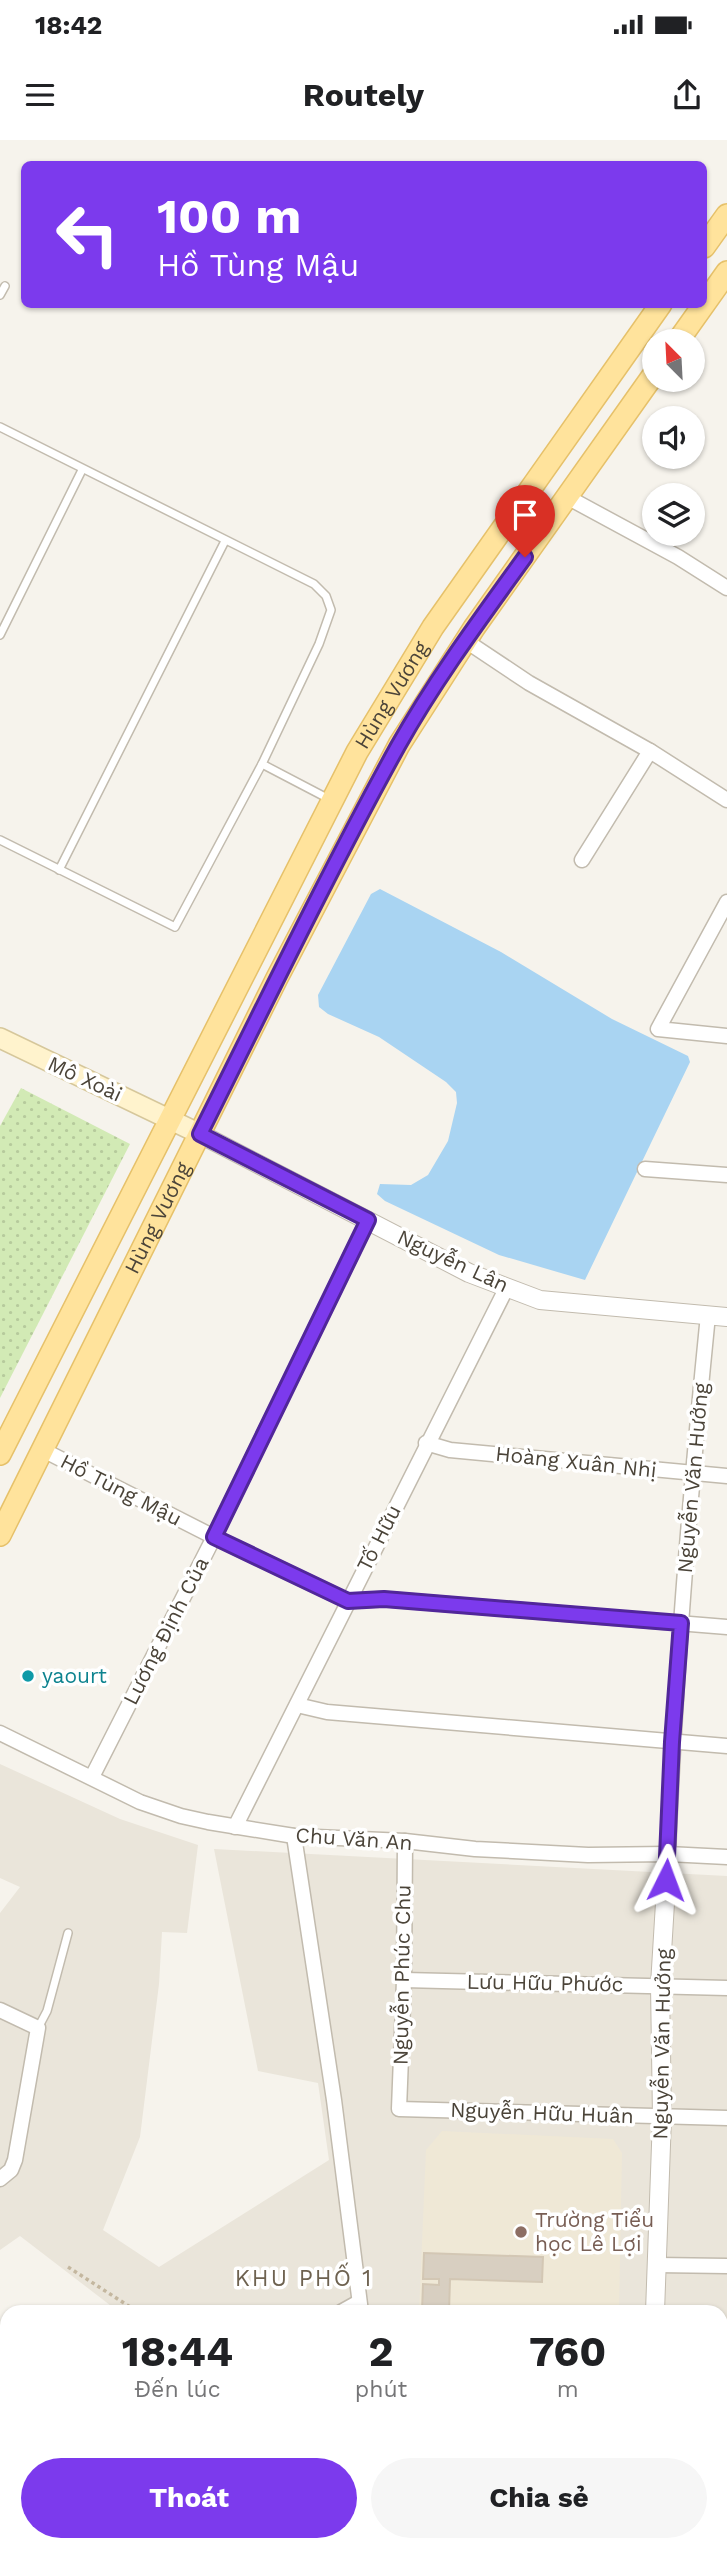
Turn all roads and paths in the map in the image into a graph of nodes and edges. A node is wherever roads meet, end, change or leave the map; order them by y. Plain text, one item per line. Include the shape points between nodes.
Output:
1 (727, 215) edge
2 (707, 243) edge
3 (727, 272) edge
4 (5, 286) dead end
5 (0, 296) edge
6 (707, 300) edge
7 (658, 308) edge
8 (701, 308) edge
9 (687, 329) edge
10 (642, 391) edge
11 (0, 428) edge
12 (82, 470) junction
13 (567, 497) junction
14 (225, 541) junction
15 (727, 588) edge
16 (0, 635) edge
17 (466, 640) junction
18 (650, 751) junction
19 (262, 764) junction
20 (727, 800) edge
21 (332, 801) junction
22 (0, 840) edge
23 (582, 860) dead end
24 (59, 870) junction
25 (727, 902) edge
26 (727, 1036) edge
27 (0, 1038) edge
28 (171, 1118) junction
29 (200, 1134) junction
30 (645, 1169) dead end
31 (727, 1175) edge
32 (368, 1220) junction
33 (507, 1287) junction
34 (708, 1315) junction
35 (727, 1317) edge
36 (426, 1443) junction
37 (43, 1450) junction
38 (0, 1454) edge
39 (692, 1473) junction
40 (727, 1476) edge
41 (0, 1535) edge
42 (214, 1537) junction
43 (348, 1601) junction
44 (681, 1623) junction
45 (727, 1627) edge
46 (297, 1705) junction
47 (0, 1733) edge
48 (672, 1742) junction
49 (727, 1746) edge
50 (92, 1777) junction
51 (235, 1827) junction
52 (295, 1836) junction
53 (404, 1841) junction
54 (668, 1854) junction
55 (727, 1857) edge
56 (68, 1933) dead end
57 (404, 1980) junction
58 (660, 1985) junction
59 (727, 1988) edge
60 (0, 2010) edge
61 (38, 2028) junction
62 (398, 2109) joint
63 (662, 2117) junction
64 (727, 2118) edge
65 (0, 2179) edge
66 (657, 2265) junction
67 (727, 2266) edge
68 (68, 2267) dead end
69 (127, 2305) edge
70 (360, 2305) edge
71 (655, 2305) edge

1 - 2 main road
3 - 6 main road
4 - 5 lane
7 - 21 main road, Hùng Vương via 433,628
8 - 9 main road
10 - 13 main road, Hùng Vương
11 - 12 lane
12 - 14 lane
12 - 16 lane
13 - 15 street
13 - 17 main road, Hùng Vương
14 - 19 lane via 314,584 330,603 319,644
14 - 24 lane
17 - 18 street via 529,683
17 - 29 main road, Hùng Vương via 399,745
18 - 20 street
18 - 23 street
19 - 21 lane
19 - 24 lane via 175,927
21 - 28 main road, Hùng Vương
22 - 24 lane
25 - 26 street via 658,1029
27 - 28 main road, Mô Xoài
28 - 29 main road, Mô Xoài
28 - 38 main road, Hùng Vương
29 - 32 street, Nguyễn Lân
29 - 37 main road, Hùng Vương
30 - 31 street
32 - 33 street, Nguyễn Lân via 469,1273
32 - 42 street, Lương Định Của
33 - 34 street, Nguyễn Lân via 540,1300
33 - 36 street, Tố Hữu
34 - 35 street, Nguyễn Lân
34 - 39 street, Nguyễn Văn Hưởng
36 - 39 street, Hoàng Xuân Nhị via 450,1450
36 - 43 street, Tố Hữu
37 - 41 main road, Hùng Vương
37 - 42 street, Hồ Tùng Mậu
39 - 40 street, Hoàng Xuân Nhị
39 - 44 street, Nguyễn Văn Hưởng
42 - 43 street, Hồ Tùng Mậu
42 - 50 street, Lương Định Của
43 - 44 street, Hồ Tùng Mậu via 384,1599
43 - 46 street, Tố Hữu
44 - 45 street, Hồ Tùng Mậu
44 - 48 street, Nguyễn Văn Hưởng
46 - 48 street via 327,1712
46 - 51 street, Tố Hữu
47 - 50 street, Chu Văn An
48 - 49 street
48 - 54 street, Nguyễn Văn Hưởng
50 - 51 street, Chu Văn An via 160,1809
51 - 52 street, Chu Văn An
52 - 53 street, Chu Văn An
52 - 70 street
53 - 54 street, Chu Văn An via 588,1855
53 - 57 street, Nguyễn Phúc Chu
54 - 55 street, Chu Văn An
54 - 58 street, Nguyễn Văn Hưởng
56 - 61 lane
57 - 58 street, Lưu Hữu Phước
57 - 62 street, Nguyễn Phúc Chu
58 - 59 street, Lưu Hữu Phước
58 - 63 street, Nguyễn Văn Hưởng
60 - 61 street
61 - 65 street via 15,2160
62 - 63 street, Nguyễn Hữu Huân
63 - 64 street, Nguyễn Hữu Huân
63 - 66 street, Nguyễn Văn Hưởng
66 - 67 street
66 - 71 street, Nguyễn Văn Hưởng
68 - 69 path

